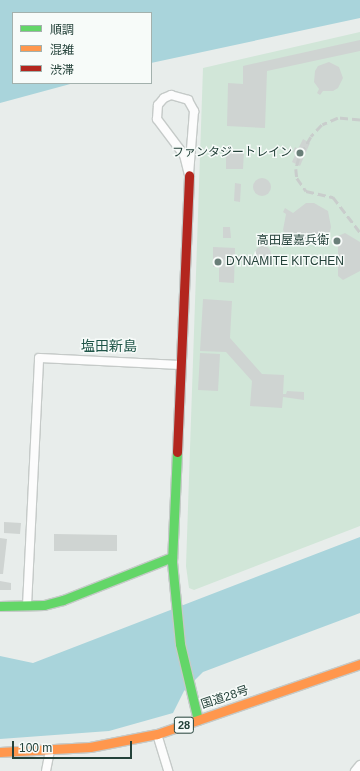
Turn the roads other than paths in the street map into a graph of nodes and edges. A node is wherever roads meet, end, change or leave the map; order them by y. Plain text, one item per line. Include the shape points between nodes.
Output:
1 (189, 175) junction
2 (181, 365) junction
3 (172, 557) junction
4 (0, 606) edge
5 (27, 606) junction
6 (360, 664) edge
7 (198, 720) junction
8 (157, 734) junction
9 (50, 750) junction
10 (0, 752) edge
11 (360, 765) edge
12 (46, 771) edge
13 (168, 771) edge
14 (355, 771) edge

1 - 1 street via 184,155 156,119 156,109 160,101 171,94 188,100 194,112
1 - 2 main road
2 - 3 main road
2 - 5 street via 39,358
3 - 5 main road via 63,600
3 - 7 main road via 180,644
4 - 5 main road
6 - 7 main road, 国道28号 / 28
7 - 8 main road, 国道28号 / 28
8 - 9 main road, 国道28号 / 28 via 90,747
8 - 13 street
9 - 10 main road, 国道28号 / 28
9 - 12 street
11 - 14 street

